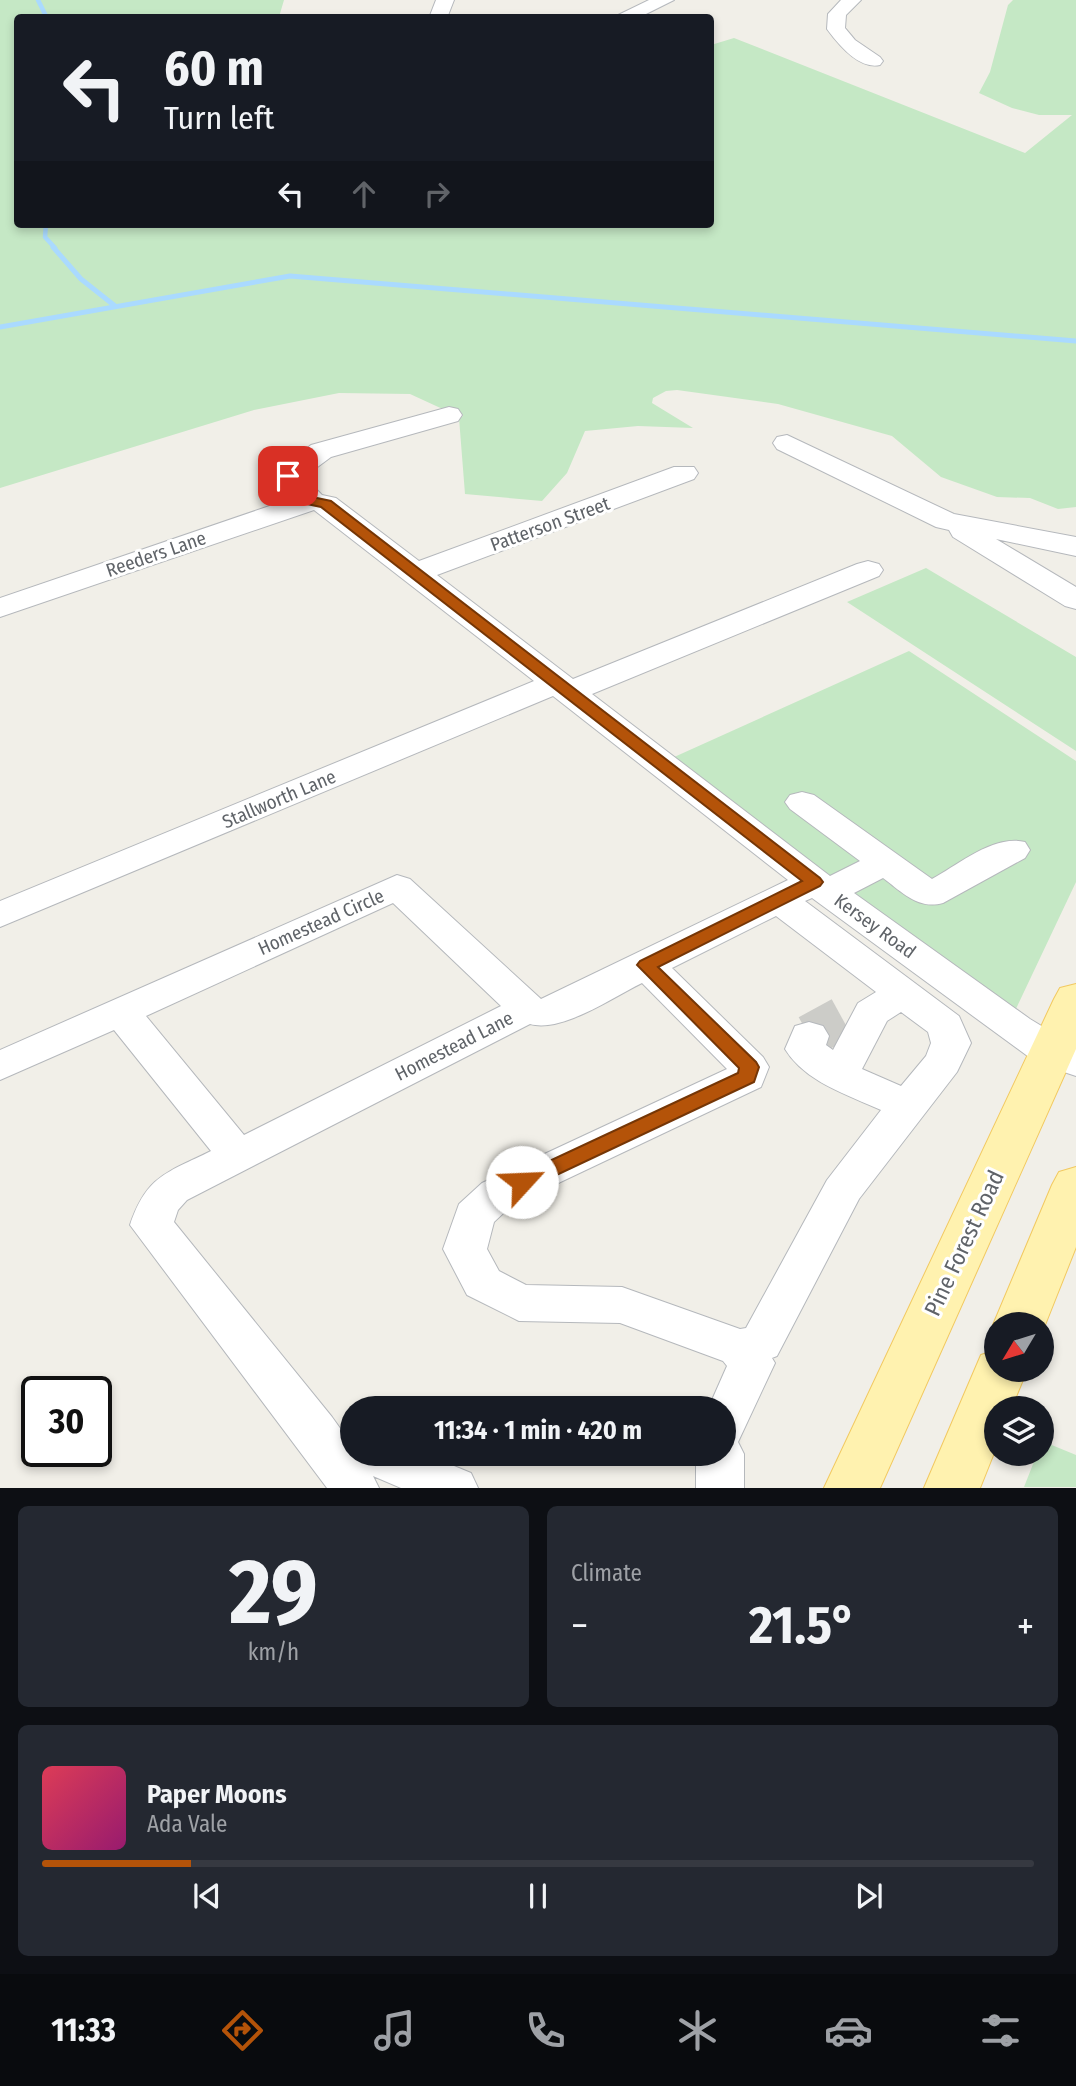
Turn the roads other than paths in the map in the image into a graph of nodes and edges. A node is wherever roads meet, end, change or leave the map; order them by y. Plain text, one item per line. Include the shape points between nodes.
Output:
1 (665, 0) edge
2 (848, 0) edge
3 (631, 14) edge
4 (873, 61) dead end
5 (449, 415) dead end
6 (787, 443) dead end
7 (684, 472) dead end
8 (312, 501) junction
9 (946, 521) junction
10 (1076, 547) edge
11 (868, 570) dead end
12 (415, 573) junction
13 (1076, 600) edge
14 (0, 608) edge
15 (563, 687) junction
16 (802, 802) dead end
17 (1012, 850) dead end
18 (884, 863) junction
19 (821, 887) junction
20 (778, 899) junction
21 (0, 915) edge
22 (646, 965) junction
23 (1076, 999) edge
24 (528, 1009) junction
25 (121, 1012) junction
26 (856, 1015) junction
27 (1064, 1058) edge
28 (0, 1066) edge
29 (839, 1075) junction
30 (908, 1106) junction
31 (237, 1155) junction
32 (1076, 1185) edge
33 (1023, 1312) edge
34 (739, 1348) junction
35 (995, 1382) edge
36 (736, 1398) edge
37 (334, 1438) edge
38 (402, 1466) edge
39 (720, 1466) edge
40 (355, 1488) edge
41 (454, 1488) edge
42 (720, 1488) edge
43 (852, 1488) edge
44 (951, 1488) edge

1 - 3 street
2 - 4 street via 837,15 836,29
5 - 8 street, Kersey Road via 321,451 288,476
6 - 9 street
7 - 12 street, Patterson Street
8 - 12 street, Kersey Road via 326,504
8 - 14 street, Reeders Lane
9 - 10 street
9 - 13 street
11 - 15 street, Stallworth Lane
12 - 15 street, Kersey Road
15 - 19 street, Kersey Road
15 - 21 street, Stallworth Lane
16 - 18 street
17 - 18 street via 930,895
18 - 19 street, Homestead Lane
19 - 20 street, Homestead Lane
19 - 27 street, Kersey Road
20 - 22 street, Homestead Lane
20 - 26 street
22 - 24 street, Homestead Lane via 552,1012
22 - 34 street via 749,1067 747,1077 497,1194 474,1215 466,1249 483,1283 519,1304 622,1305
23 - 27 main road, Pine Forest Road
24 - 25 street, Homestead Circle via 397,887
24 - 31 street, Homestead Lane
25 - 28 street, Homestead Circle
25 - 31 street
26 - 29 street
26 - 29 street via 805,1049
26 - 30 street via 945,1025 951,1043 943,1062
27 - 43 main road, Pine Forest Road
29 - 30 street
30 - 34 street via 842,1191 761,1343
31 - 37 street, Homestead Lane via 172,1189 159,1203 152,1224
32 - 33 main road
34 - 36 street via 752,1363
35 - 44 main road
37 - 40 street
38 - 41 street
39 - 42 street

